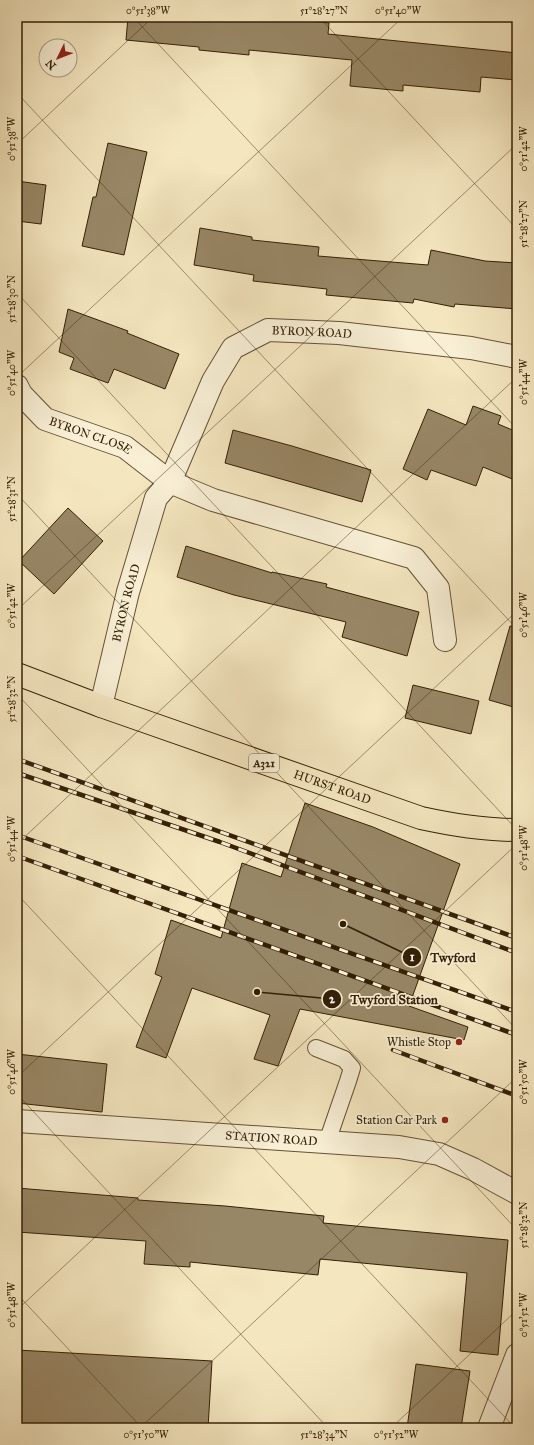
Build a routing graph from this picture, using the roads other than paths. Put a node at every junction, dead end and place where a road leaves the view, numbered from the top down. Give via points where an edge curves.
1 (517, 357) edge
2 (17, 386) edge
3 (170, 482) junction
4 (445, 640) dead end
5 (17, 674) edge
6 (101, 706) junction
7 (517, 830) edge
8 (316, 1048) dead end
9 (17, 1121) edge
10 (327, 1142) junction
11 (517, 1193) edge
12 (517, 1355) edge
13 (489, 1428) edge

1 - 3 street, BYRON ROAD via 471,348 339,333 268,330 234,348 229,355 213,381
2 - 3 street, BYRON CLOSE via 21,394 45,419 125,447
3 - 4 street via 213,500 414,558 438,588
3 - 6 street, BYRON ROAD via 156,498 128,592
5 - 6 main road, HURST ROAD / A321
6 - 7 main road, HURST ROAD / A321 via 421,818 483,829
8 - 10 lane via 344,1059 352,1068
9 - 10 street, STATION ROAD
10 - 11 street, STATION ROAD via 399,1146 439,1154
12 - 13 street

